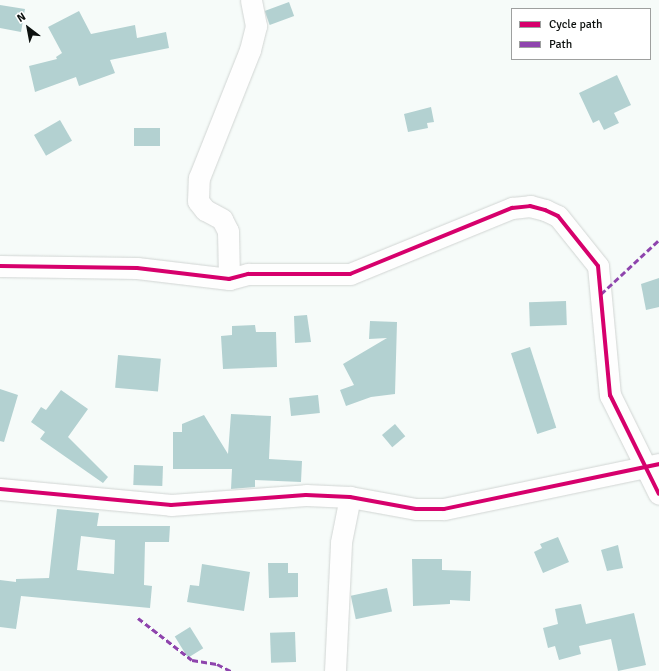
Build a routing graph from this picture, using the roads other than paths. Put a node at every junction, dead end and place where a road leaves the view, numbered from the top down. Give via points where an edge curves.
1 (251, 0) edge
2 (0, 266) edge
3 (229, 279) junction
4 (653, 464) edge
5 (0, 489) edge
6 (659, 494) edge
7 (350, 497) junction
8 (335, 671) edge

1 - 3 street via 256,26 250,50 199,178 198,202 205,210 222,219 228,231
2 - 3 street via 138,268
3 - 4 street via 248,274 350,274 512,208 530,206 552,213 558,216 598,266 610,396
4 - 6 street
4 - 7 street via 444,509 416,509
5 - 7 street via 171,505 298,496
7 - 8 street via 341,542

